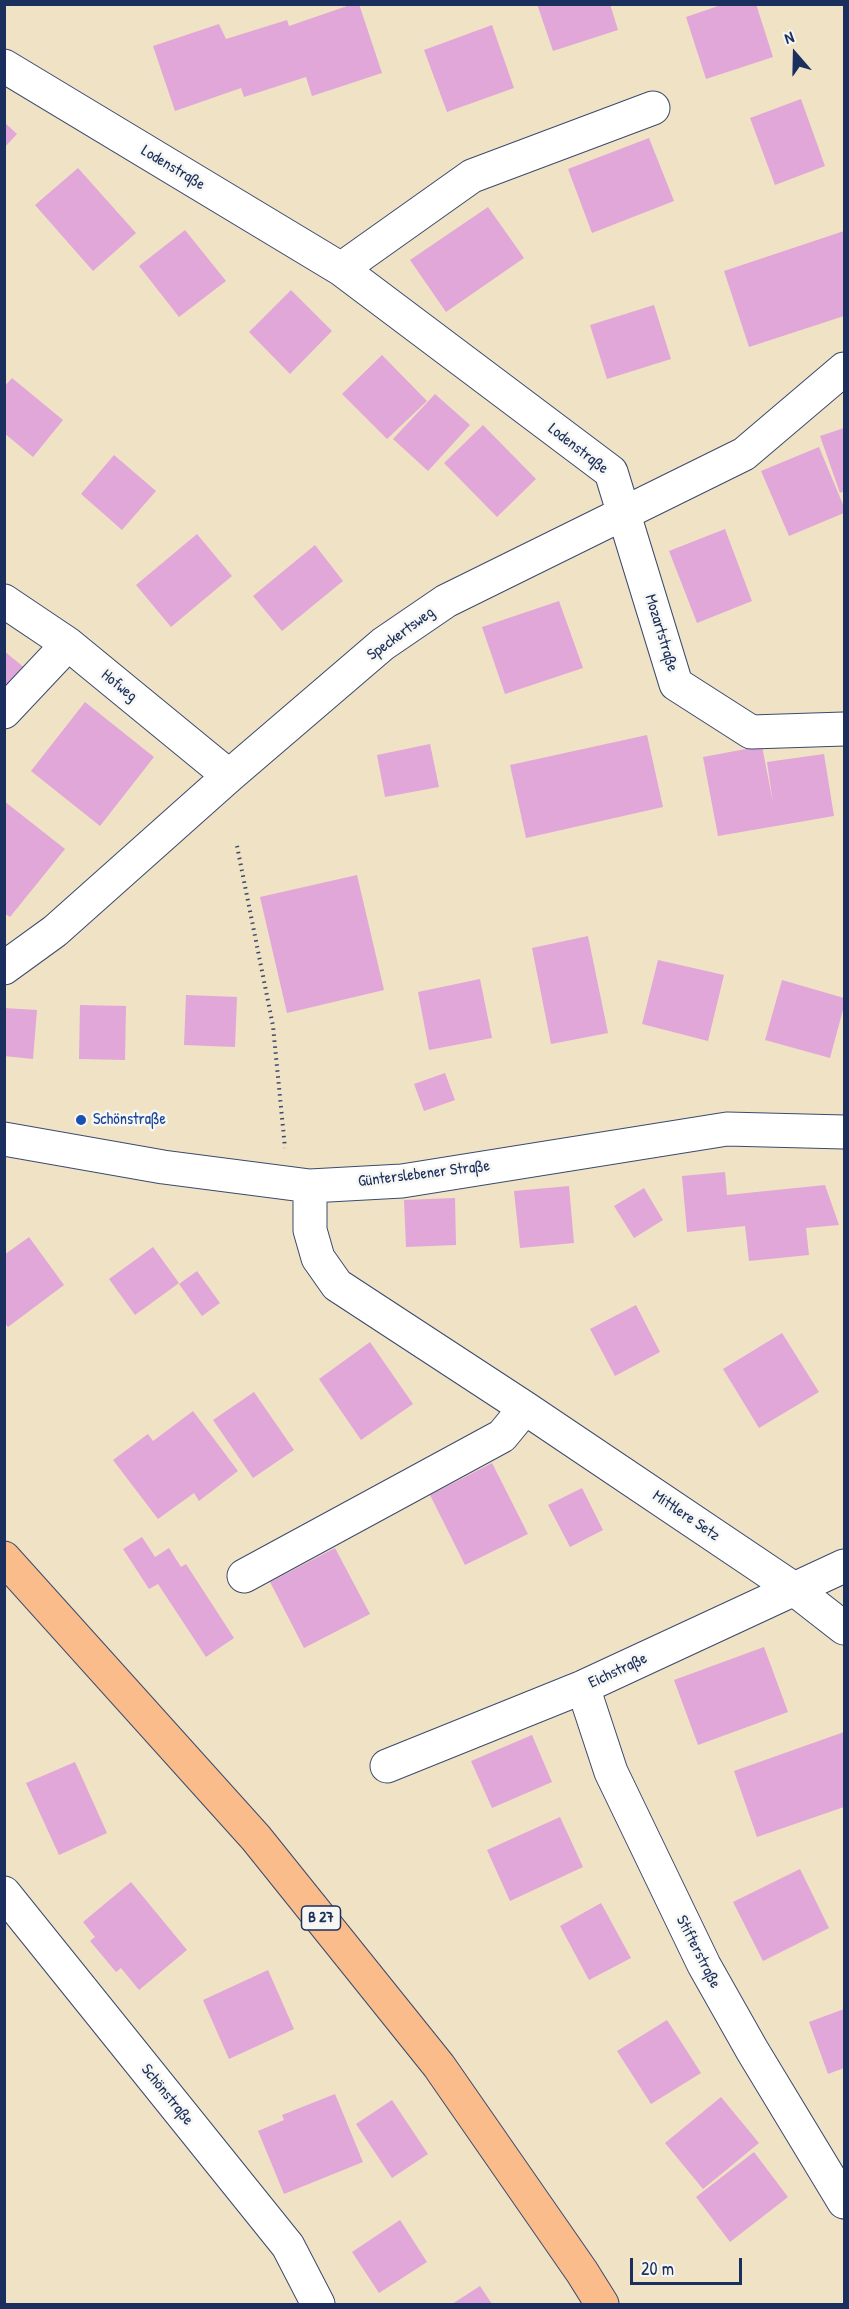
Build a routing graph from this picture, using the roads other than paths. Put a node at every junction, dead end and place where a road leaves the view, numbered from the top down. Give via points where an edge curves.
1 (4, 66) edge
2 (653, 108) dead end
3 (341, 269) junction
4 (844, 369) edge
5 (624, 512) junction
6 (4, 602) edge
7 (68, 644) junction
8 (4, 712) edge
9 (844, 729) edge
10 (230, 776) junction
11 (4, 968) edge
12 (844, 1132) edge
13 (4, 1139) edge
14 (310, 1186) junction
15 (525, 1408) junction
16 (4, 1558) edge
17 (844, 1566) edge
18 (244, 1576) dead end
19 (794, 1588) junction
20 (844, 1628) edge
21 (583, 1687) junction
22 (387, 1766) dead end
23 (4, 1893) edge
24 (844, 2202) edge
25 (318, 2304) edge
26 (602, 2304) edge

1 - 3 street, Lodenstraße
2 - 3 street via 472,176
3 - 5 street, Lodenstraße via 611,472
4 - 5 street, Speckertsweg via 744,454
5 - 9 street, Mozartstraße via 676,684 751,732
5 - 10 street, Speckertsweg via 437,608 383,644
6 - 7 street, Hofweg
7 - 8 street
7 - 10 street, Hofweg
10 - 11 street, Speckertsweg via 55,931
12 - 14 street, Günterslebener Straße via 727,1129 402,1180
13 - 14 street, Günterslebener Straße via 163,1167
14 - 15 street, Mittlere Setz via 310,1230 318,1258 337,1285
15 - 18 street via 502,1436
15 - 19 street, Mittlere Setz
16 - 26 main road, B 27 via 256,1838 439,2066
17 - 19 street, Eichstraße
19 - 20 street, Mittlere Setz
19 - 21 street, Eichstraße
21 - 22 street, Eichstraße
21 - 24 street, Stifterstraße via 611,1772 704,1965
23 - 25 street, Schönstraße via 288,2246

